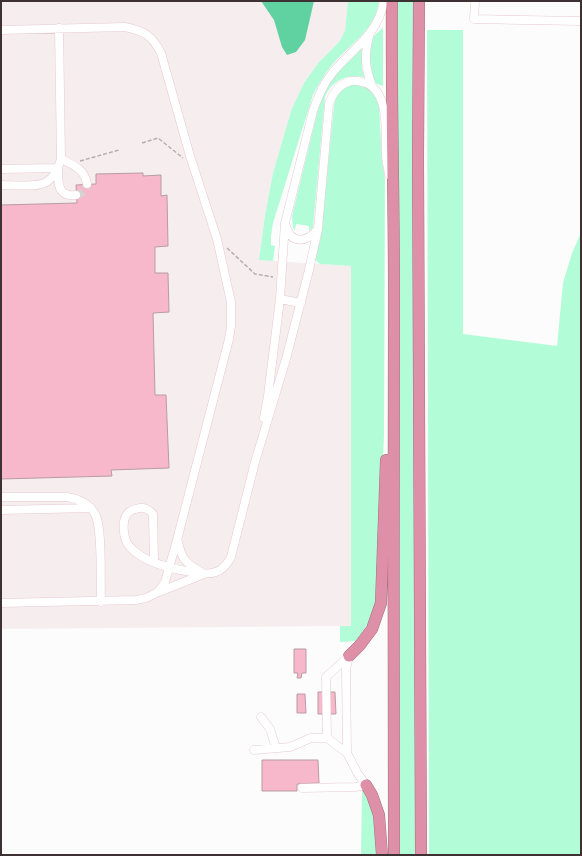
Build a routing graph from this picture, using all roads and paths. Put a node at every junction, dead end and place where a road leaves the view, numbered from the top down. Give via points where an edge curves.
1 (384, 1) edge
2 (392, 1) edge
3 (419, 1) edge
4 (475, 1) edge
5 (581, 21) edge
6 (60, 28) junction
7 (1, 30) edge
8 (369, 35) junction
9 (372, 86) junction
10 (142, 143) dead end
11 (119, 150) dead end
12 (190, 156) junction
13 (61, 159) junction
14 (70, 164) junction
15 (58, 168) junction
16 (1, 169) edge
17 (87, 184) dead end
18 (1, 185) edge
19 (76, 195) dead end
20 (392, 203) junction
21 (285, 223) junction
22 (318, 229) junction
23 (217, 239) junction
24 (281, 278) junction
25 (394, 290) junction
26 (280, 299) junction
27 (301, 303) junction
28 (256, 462) junction
29 (1, 497) edge
30 (91, 508) junction
31 (1, 510) edge
32 (177, 540) junction
33 (154, 562) junction
34 (169, 568) junction
35 (205, 574) junction
36 (158, 592) junction
37 (101, 602) junction
38 (1, 603) edge
39 (349, 656) junction
40 (261, 717) dead end
41 (327, 738) junction
42 (276, 748) junction
43 (254, 750) dead end
44 (347, 752) junction
45 (366, 785) junction
46 (302, 788) dead end
47 (382, 855) edge
48 (394, 855) edge
49 (422, 855) edge

1 - 8 lane via 378,21
2 - 20 highway
3 - 49 highway
4 - 5 lane via 474,20
6 - 7 lane
6 - 12 lane via 125,27 140,30 149,36 161,53
6 - 13 lane
8 - 9 lane via 365,62
8 - 21 lane via 332,73 320,93 313,111
9 - 20 lane via 382,102 385,117 386,154
9 - 22 lane via 353,81 337,88 332,95 329,104
10 - 12 path via 158,138 183,158
11 - 14 path
12 - 23 lane
13 - 14 lane
13 - 15 lane
14 - 17 lane via 86,176
15 - 16 lane
15 - 18 lane via 48,181 40,184
15 - 19 lane via 60,189 66,194
20 - 25 highway
21 - 22 lane via 288,232 297,239 306,239
21 - 24 lane
22 - 27 lane
23 - 24 path via 255,274
23 - 32 lane via 231,302 231,326
24 - 26 lane
25 - 39 highway via 388,341 381,603 372,629
25 - 48 highway
26 - 27 lane
26 - 28 lane via 268,396
27 - 28 lane
28 - 35 lane via 231,557 222,570
29 - 30 lane via 76,498
30 - 31 lane
30 - 37 lane via 98,521
32 - 34 lane
32 - 35 lane via 183,558
33 - 33 lane via 153,514 143,508 134,509 128,513 124,522 125,539 136,553
33 - 34 lane
34 - 35 lane
34 - 36 lane via 165,582
35 - 36 lane
36 - 37 lane via 136,600
37 - 38 lane
39 - 41 lane via 326,677
39 - 44 lane via 346,669
40 - 42 lane via 270,729
41 - 42 lane via 311,738 290,747
41 - 44 lane
42 - 43 lane
44 - 45 lane
45 - 46 lane
45 - 47 highway via 379,815

